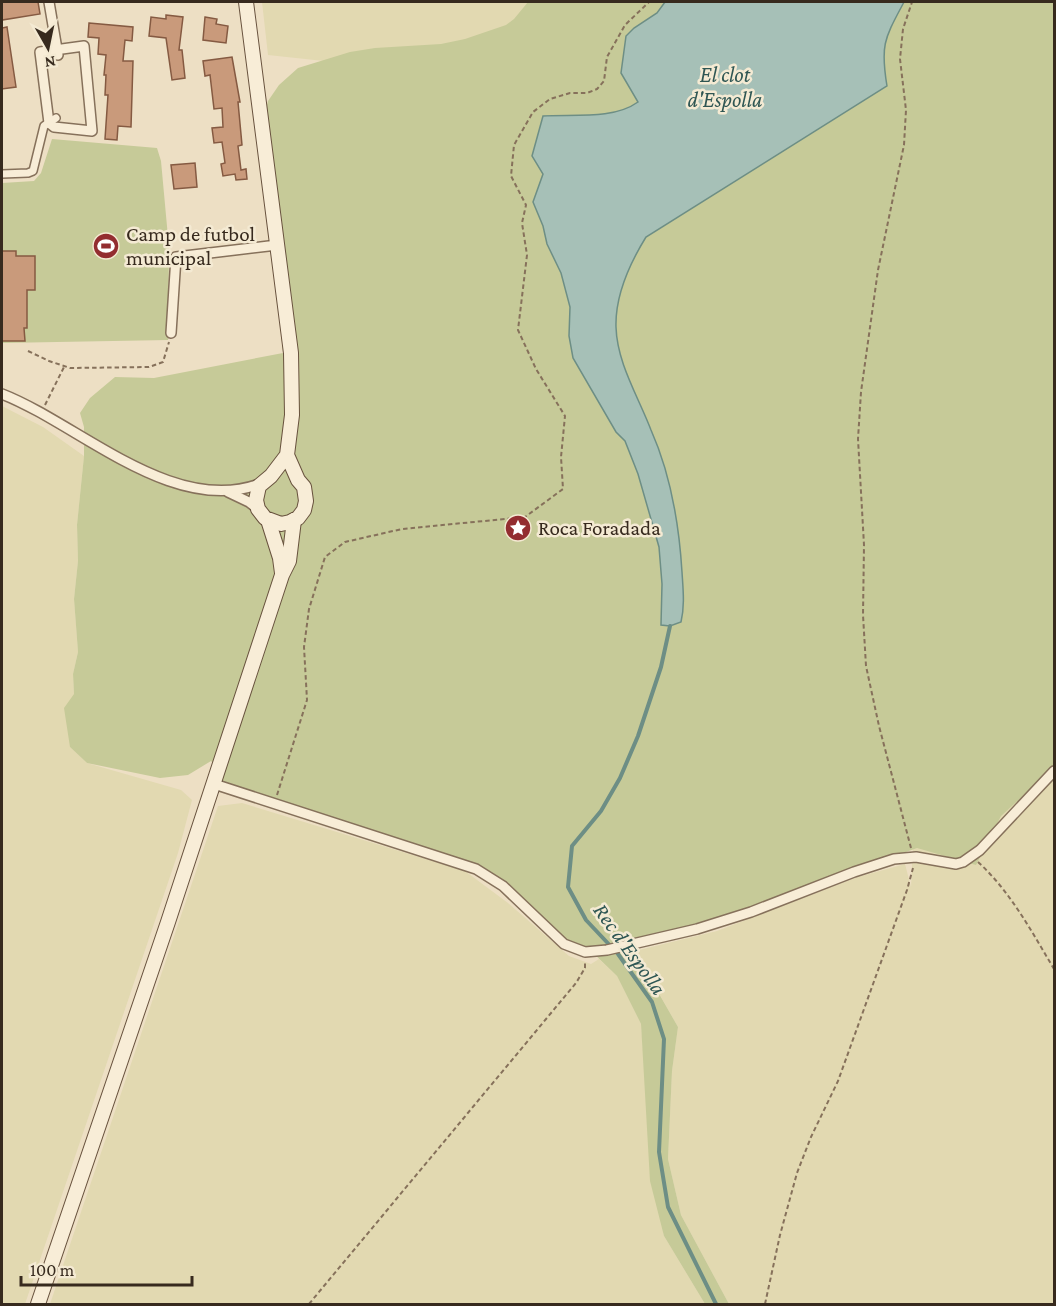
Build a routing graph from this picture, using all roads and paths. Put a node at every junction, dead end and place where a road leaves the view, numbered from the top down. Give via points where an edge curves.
1 (49, 2) edge
2 (246, 2) edge
3 (649, 2) edge
4 (912, 2) edge
5 (58, 55) dead end
6 (53, 120) junction
7 (2, 174) edge
8 (278, 245) junction
9 (171, 333) joint
10 (28, 351) dead end
11 (64, 366) junction
12 (2, 394) edge
13 (41, 413) junction
14 (287, 455) junction
15 (267, 479) junction
16 (298, 480) junction
17 (226, 491) junction
18 (258, 509) junction
19 (268, 520) junction
20 (294, 520) junction
21 (282, 575) junction
22 (1054, 771) edge
23 (214, 784) junction
24 (273, 804) junction
25 (972, 856) junction
26 (912, 857) junction
27 (585, 952) junction
28 (1054, 969) edge
29 (38, 1305) edge
30 (309, 1305) edge
31 (765, 1305) edge

1 - 5 street
2 - 8 main road
3 - 24 path via 625,25 608,57 604,81 587,93 550,99 533,112 514,145 511,176 526,204 522,223 527,255 518,330 565,416 563,489 525,516 402,529 345,542 325,557 309,609 304,647 308,700
4 - 26 path via 903,29 900,58 906,110 904,145 878,270 858,439 866,666
6 - 6 street via 54,127 92,131 84,46 40,52
6 - 7 street via 44,126 33,171
8 - 9 street via 176,257
8 - 14 main road via 291,353 292,416
9 - 11 path via 163,362 149,367
10 - 11 path
11 - 13 path
12 - 13 street
13 - 17 street via 140,469 186,485
14 - 15 main road
14 - 16 main road
15 - 16 main road via 285,474
15 - 17 street via 246,489
15 - 18 main road via 256,495
16 - 20 main road via 306,501 304,510
17 - 18 street
18 - 19 main road
19 - 20 main road via 281,524
19 - 21 main road
20 - 21 main road
21 - 23 main road
22 - 25 street
23 - 24 street
23 - 29 main road
24 - 27 street via 476,869 503,886 564,944
25 - 26 street via 956,864
25 - 28 path via 1029,927
26 - 27 street via 877,864 698,929
26 - 31 path via 911,879 838,1081 797,1173
27 - 30 path via 585,968 576,983

